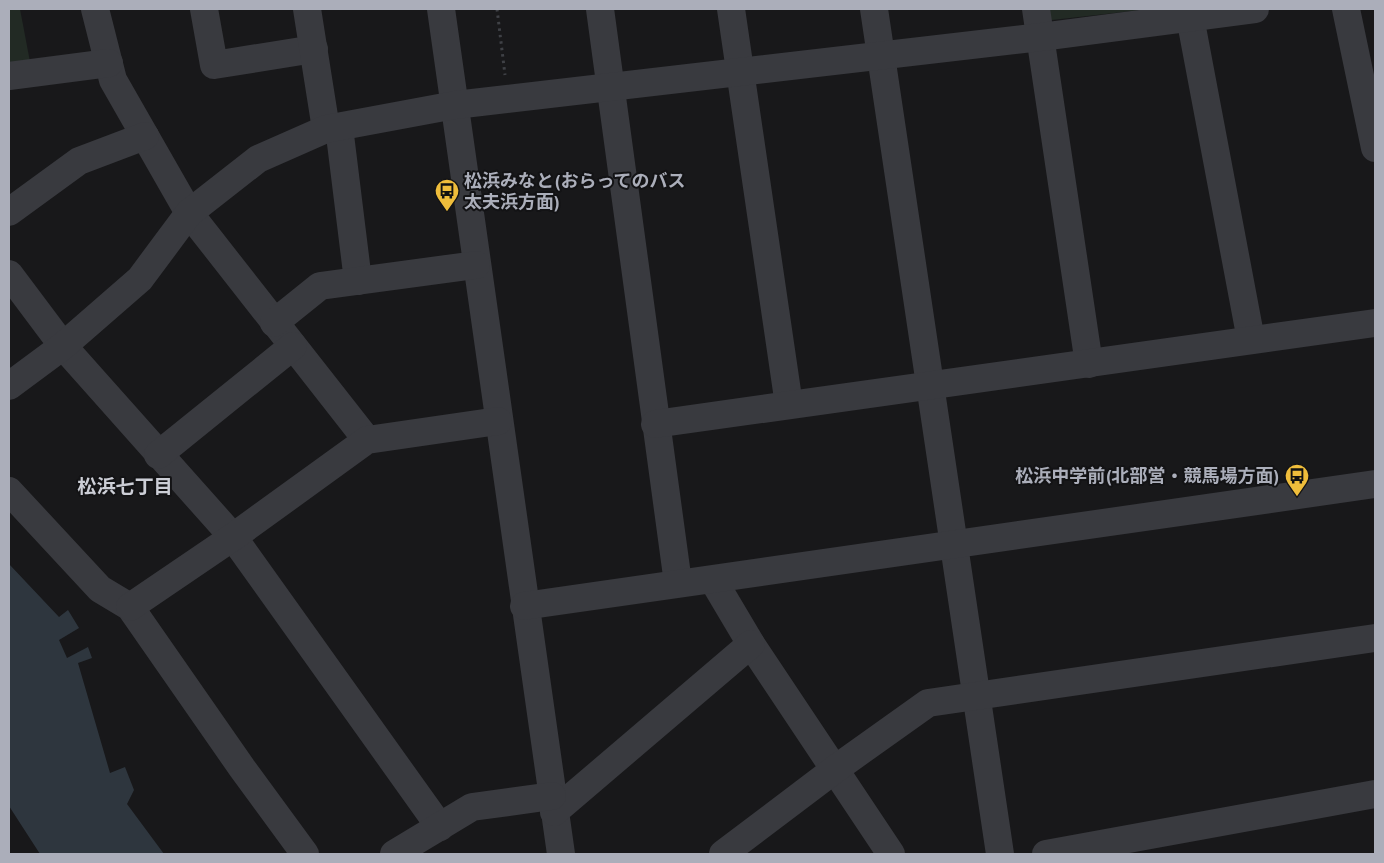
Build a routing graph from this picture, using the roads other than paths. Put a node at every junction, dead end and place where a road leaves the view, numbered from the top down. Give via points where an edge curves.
1 (95, 9) edge
2 (204, 9) edge
3 (307, 9) edge
4 (441, 9) edge
5 (600, 9) edge
6 (731, 9) edge
7 (874, 9) edge
8 (1036, 9) edge
9 (1255, 9) edge
10 (1346, 9) edge
11 (1190, 17) junction
12 (1041, 37) junction
13 (314, 49) junction
14 (880, 55) junction
15 (109, 62) junction
16 (741, 71) junction
17 (9, 76) edge
18 (612, 86) junction
19 (455, 105) junction
20 (332, 128) junction
21 (145, 136) junction
22 (1375, 148) edge
23 (9, 212) edge
24 (189, 213) junction
25 (476, 264) junction
26 (9, 274) edge
27 (358, 281) junction
28 (274, 323) junction
29 (1375, 323) edge
30 (1251, 340) junction
31 (63, 346) junction
32 (293, 346) junction
33 (1089, 364) junction
34 (9, 386) edge
35 (929, 386) junction
36 (789, 405) junction
37 (498, 421) junction
38 (655, 424) junction
39 (367, 440) junction
40 (158, 455) junction
41 (1375, 484) edge
42 (9, 491) edge
43 (233, 537) junction
44 (953, 544) junction
45 (713, 580) junction
46 (678, 583) junction
47 (524, 606) junction
48 (130, 607) junction
49 (1375, 638) edge
50 (751, 644) junction
51 (976, 694) junction
52 (834, 770) junction
53 (1375, 794) edge
54 (553, 804) junction
55 (440, 827) junction
56 (305, 854) edge
57 (394, 854) edge
58 (561, 854) edge
59 (723, 854) edge
60 (891, 854) edge
61 (1000, 854) edge
62 (1046, 854) edge

1 - 15 street
2 - 13 street via 214,65
3 - 13 street
4 - 19 street
5 - 18 street
6 - 16 street
7 - 14 street
8 - 12 street
9 - 11 street
10 - 22 street
11 - 12 street
11 - 30 street
12 - 14 street
12 - 33 street
13 - 20 street
14 - 16 street
14 - 35 street
15 - 17 street
15 - 21 street via 113,80
16 - 18 street
16 - 36 street
18 - 19 street
18 - 38 street
19 - 20 street
19 - 25 street
20 - 24 street via 258,159
20 - 27 street
21 - 23 street via 79,161
21 - 24 street
24 - 28 street
24 - 31 street via 140,279
25 - 27 street
25 - 37 street
26 - 31 street
27 - 28 street via 320,286
28 - 32 street
29 - 30 street
30 - 33 street
31 - 34 street
31 - 40 street
32 - 39 street
32 - 40 street
33 - 35 street
35 - 36 street
35 - 44 street
36 - 38 street
37 - 39 street
37 - 47 street
38 - 46 street
39 - 43 street
40 - 43 street
41 - 44 street
42 - 48 street via 100,589
43 - 48 street
43 - 55 street
44 - 45 street
44 - 51 street
45 - 46 street
45 - 50 street
46 - 47 street
47 - 54 street
48 - 56 street
49 - 51 street
50 - 52 street
50 - 54 street
51 - 52 street via 928,703
51 - 61 street
52 - 59 street
52 - 60 street
53 - 62 street
54 - 55 street via 472,807
54 - 58 street
55 - 57 street

